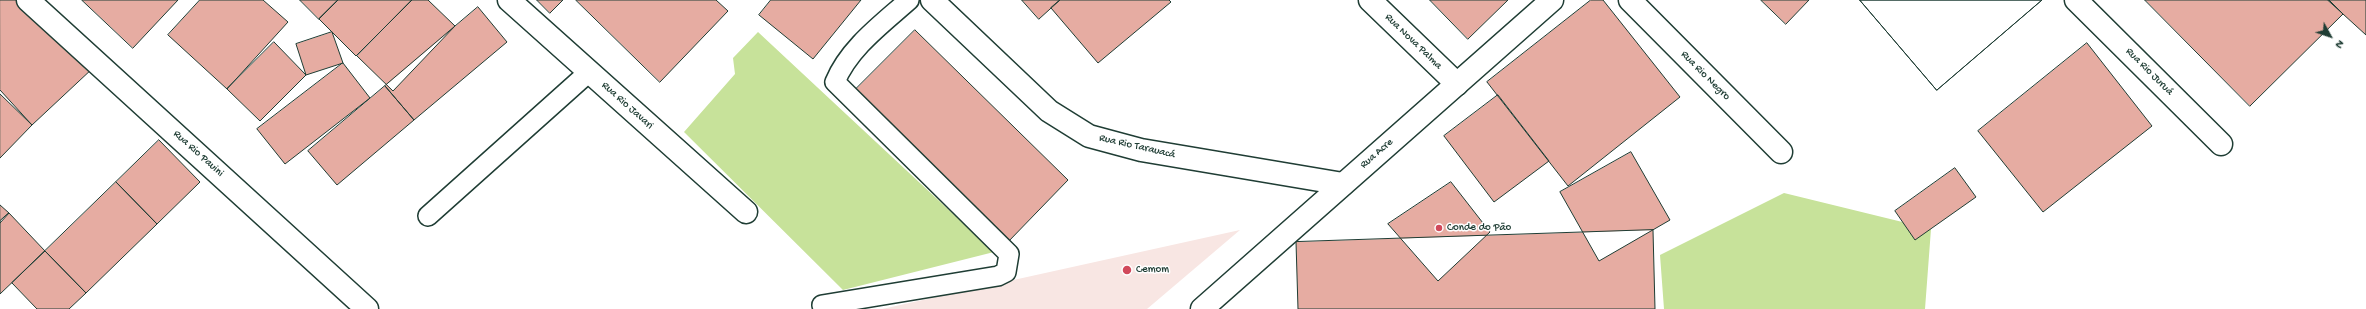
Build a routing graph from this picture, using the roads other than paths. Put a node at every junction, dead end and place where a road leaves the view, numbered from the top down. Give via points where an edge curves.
1 (28, 0) edge
2 (509, 0) edge
3 (909, 0) edge
4 (932, 0) edge
5 (1370, 0) edge
6 (1552, 0) edge
7 (1630, 0) edge
8 (2076, 0) edge
9 (589, 72) junction
10 (1457, 84) junction
11 (2221, 144) dead end
12 (1781, 152) dead end
13 (1344, 184) junction
14 (746, 212) dead end
15 (428, 216) dead end
16 (822, 305) dead end
17 (367, 309) edge
18 (1202, 309) edge

1 - 17 street, Rua Rio Pauini
2 - 9 street, Rua Rio Javari
3 - 16 lane via 863,41 841,68 835,82 1009,254 1009,264 1006,272 998,276
4 - 13 street, Rua Rio Tarauacá via 1049,111 1089,136 1141,150
5 - 10 street, Rua Nova Palma
6 - 10 street, Rua Acre
7 - 12 street, Rua Rio Negro
8 - 11 street, Rua Rio Juruá
9 - 14 street, Rua Rio Javari
9 - 15 lane
10 - 13 street, Rua Acre
13 - 18 street, Rua Acre

